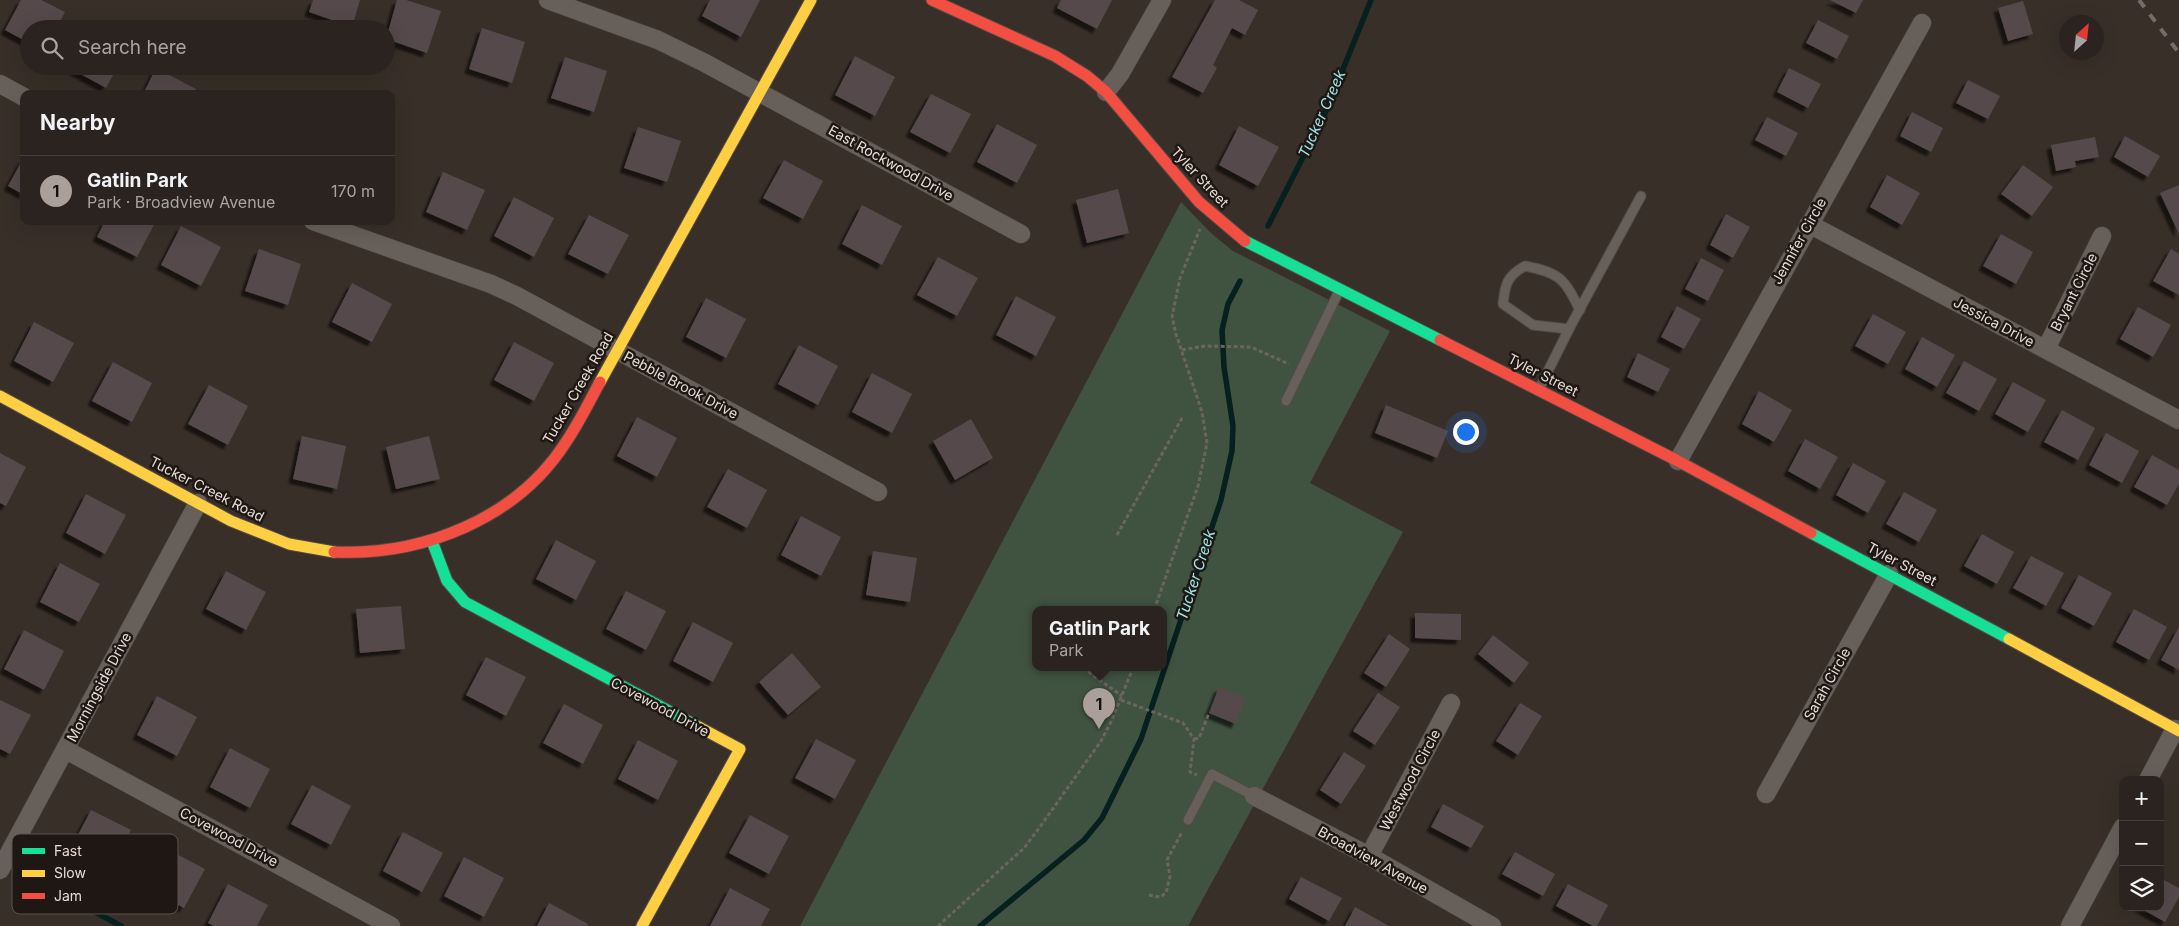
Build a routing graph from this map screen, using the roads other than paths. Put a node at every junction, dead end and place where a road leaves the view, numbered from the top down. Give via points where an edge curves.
1 (548, 0) edge
2 (811, 0) edge
3 (932, 0) edge
4 (1162, 0) edge
5 (1922, 23) dead end
6 (0, 84) edge
7 (760, 92) junction
8 (1106, 92) junction
9 (20, 95) edge
10 (1641, 196) dead end
11 (1809, 224) junction
12 (324, 225) edge
13 (1021, 234) dead end
14 (2102, 236) dead end
15 (1340, 289) junction
16 (1580, 310) junction
17 (1569, 329) junction
18 (2046, 349) junction
19 (618, 350) junction
20 (1539, 389) junction
21 (0, 396) edge
22 (1286, 401) dead end
23 (2179, 420) edge
24 (1678, 461) junction
25 (878, 492) dead end
26 (198, 503) junction
27 (432, 541) junction
28 (1888, 574) junction
29 (1451, 703) dead end
30 (2177, 730) edge
31 (66, 750) junction
32 (2150, 776) edge
33 (1766, 794) dead end
34 (1254, 796) joint
35 (1188, 820) dead end
36 (20, 834) edge
37 (2119, 834) edge
38 (12, 848) edge
39 (1369, 856) junction
40 (0, 870) edge
41 (391, 926) edge
42 (642, 926) edge
43 (1492, 926) edge
44 (2070, 926) edge

1 - 7 street, East Rockwood Drive via 658,40
2 - 7 street, Tucker Creek Road
3 - 8 street, Tyler Street via 1055,56
4 - 8 street via 1120,74
5 - 11 street, Jennifer Circle
6 - 9 street
7 - 13 street, East Rockwood Drive
7 - 19 street, Tucker Creek Road
8 - 15 street, Tyler Street via 1199,202 1221,222 1242,238
10 - 16 lane
11 - 18 street, Jessica Drive
11 - 24 street, Jennifer Circle
12 - 19 street, Pebble Brook Drive via 491,284
14 - 18 street, Bryant Circle
15 - 20 street, Tyler Street
15 - 22 lane
16 - 17 lane
16 - 17 lane via 1568,286 1549,271 1525,266 1513,273 1505,287 1503,304 1533,325
17 - 20 lane
18 - 23 street, Jessica Drive
19 - 25 street, Pebble Brook Drive
19 - 27 street, Tucker Creek Road via 566,443 548,466 522,491 495,510 463,529
20 - 24 street, Tyler Street
21 - 26 street, Tucker Creek Road
24 - 28 street, Tyler Street
26 - 27 street, Tucker Creek Road via 265,536 300,546 377,552
26 - 31 street, Morningside Drive
27 - 42 street, Covewood Drive via 443,577 465,602 740,749
28 - 30 street, Tyler Street
28 - 33 street, Sarah Circle
29 - 39 street, Westwood Circle
30 - 32 street
31 - 36 street, Morningside Drive
31 - 41 street, Covewood Drive
34 - 35 lane via 1212,774
34 - 39 street, Broadview Avenue
37 - 44 street
38 - 40 street, Morningside Drive
39 - 43 street, Broadview Avenue

